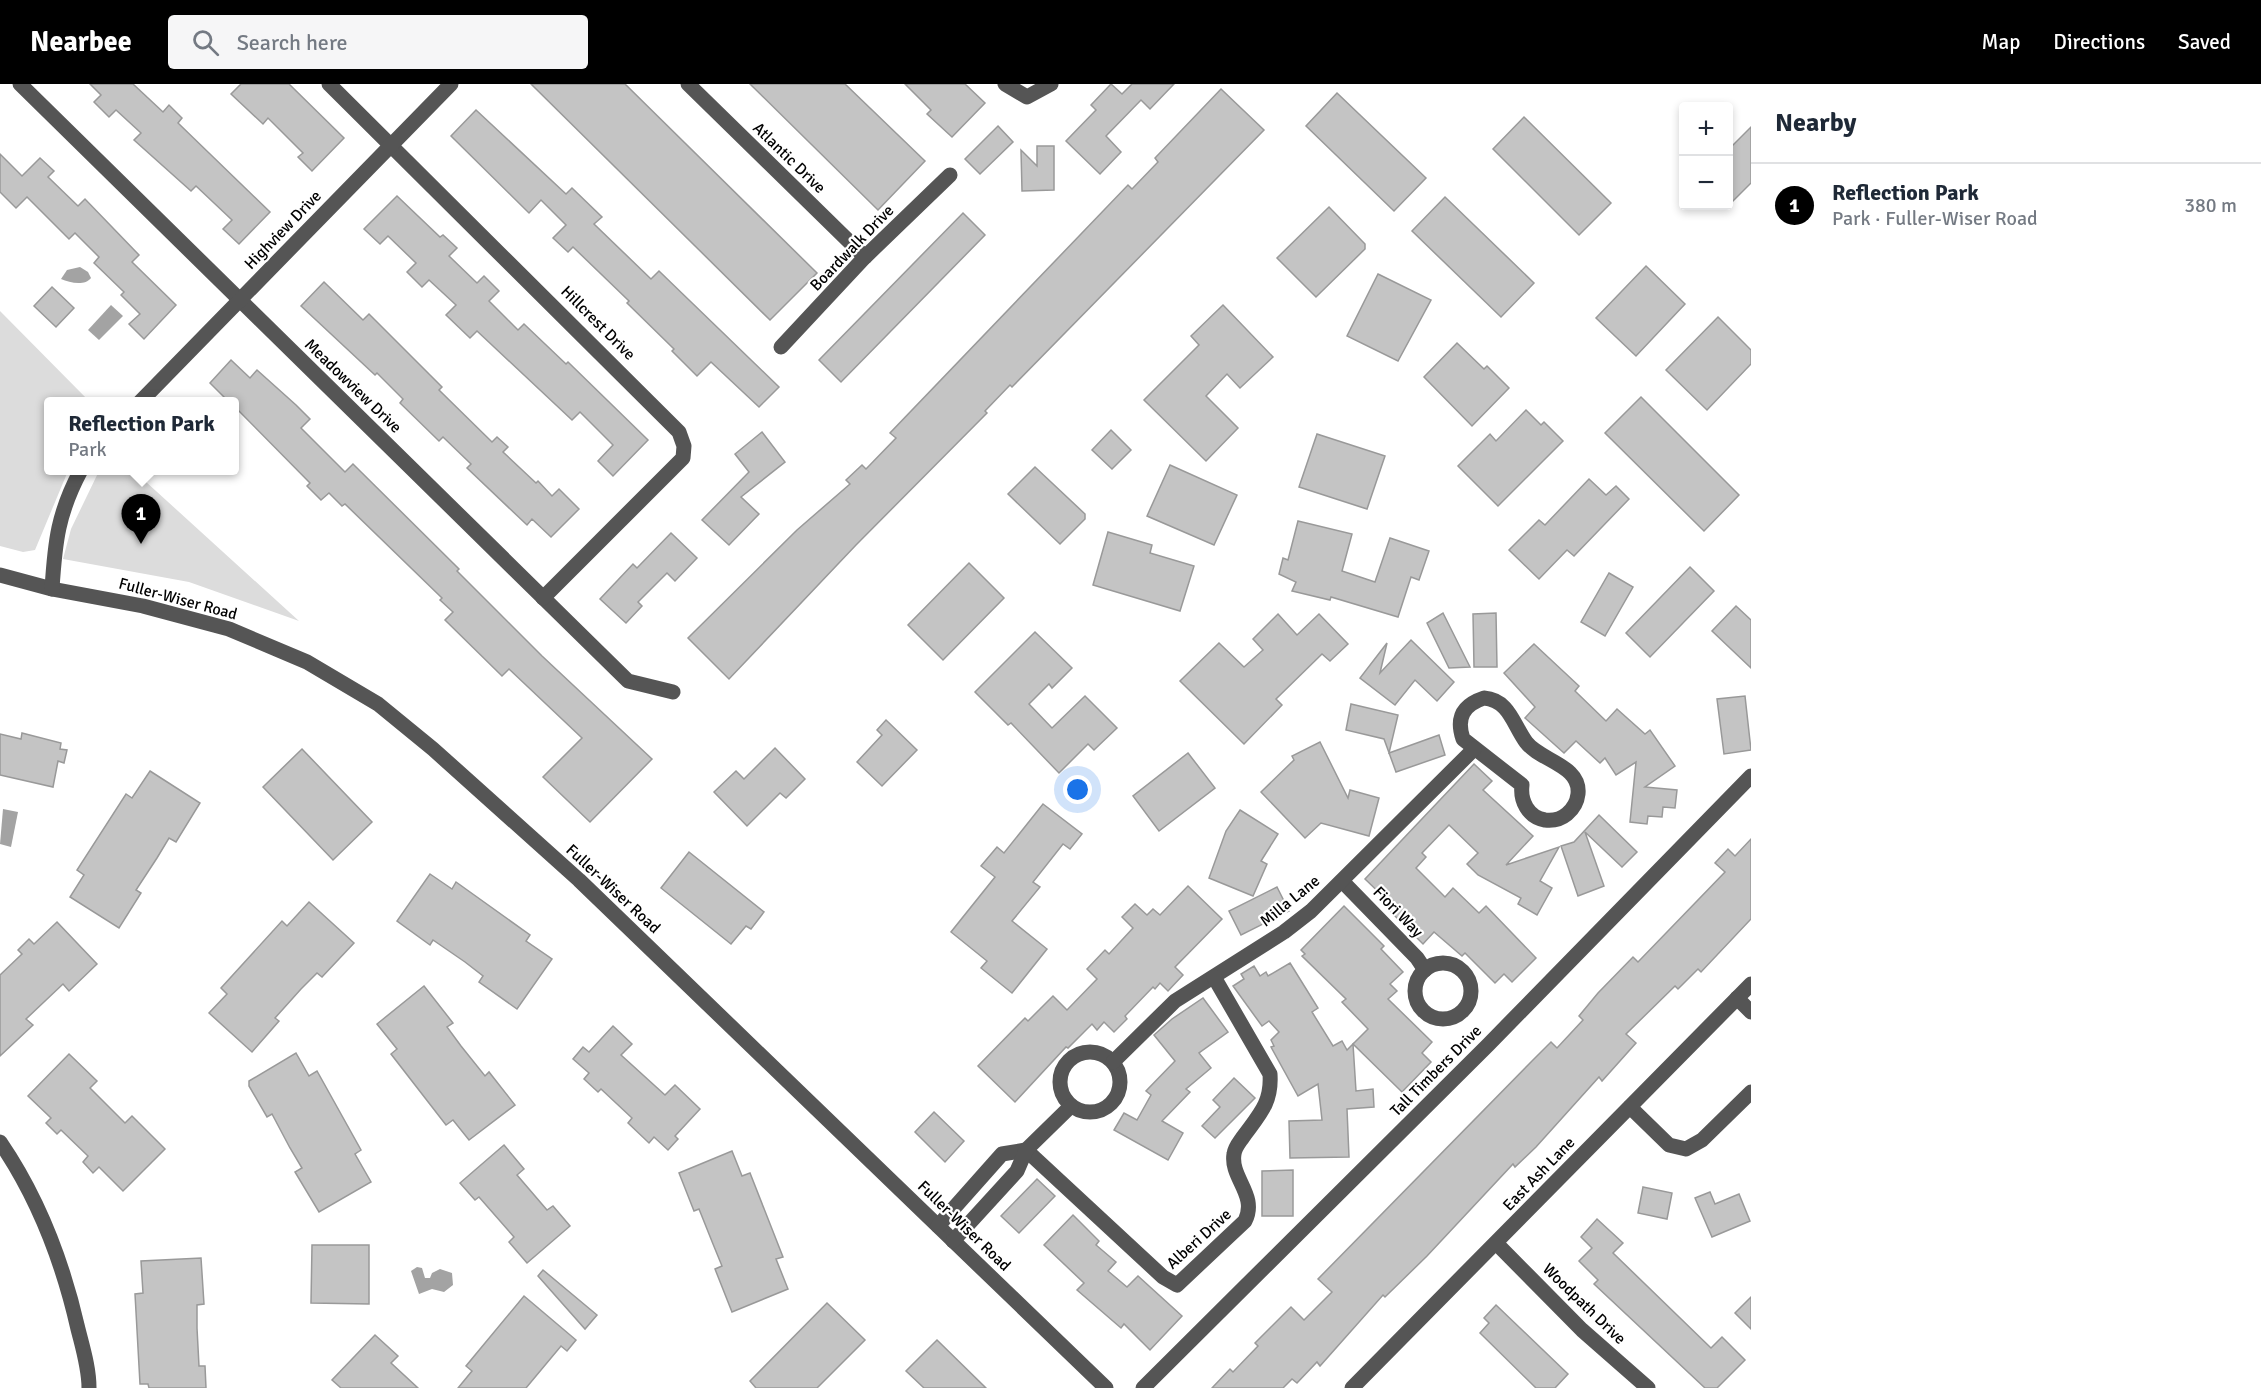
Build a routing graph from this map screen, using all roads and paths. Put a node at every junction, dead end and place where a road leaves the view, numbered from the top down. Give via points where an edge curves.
1 (20, 84) edge
2 (329, 84) edge
3 (451, 84) edge
4 (688, 84) edge
5 (1005, 84) edge
6 (1051, 84) edge
7 (392, 144) junction
8 (950, 175) dead end
9 (866, 257) junction
10 (240, 300) junction
11 (781, 347) dead end
12 (145, 397) edge
13 (79, 475) edge
14 (0, 575) edge
15 (52, 589) junction
16 (543, 598) junction
17 (673, 692) dead end
18 (1474, 749) junction
19 (1751, 776) edge
20 (1342, 881) junction
21 (1425, 970) dead end
22 (1214, 977) junction
23 (1751, 984) edge
24 (1737, 998) junction
25 (1751, 1012) edge
26 (1113, 1062) junction
27 (1751, 1092) edge
28 (1071, 1106) junction
29 (1630, 1107) junction
30 (0, 1142) edge
31 (1026, 1150) junction
32 (938, 1226) junction
33 (953, 1240) junction
34 (1497, 1244) junction
35 (89, 1388) edge
36 (1106, 1388) edge
37 (1143, 1388) edge
38 (1352, 1388) edge
39 (1648, 1388) edge

1 - 10 street, Meadowview Drive
2 - 7 street, Hillcrest Drive
3 - 7 street, Highview Drive
4 - 9 street, Atlantic Drive
5 - 6 street via 1027,97
7 - 10 street, Highview Drive
7 - 16 street, Hillcrest Drive via 665,415 679,432 684,446 683,458
8 - 9 street, Boardwalk Drive
9 - 11 street, Boardwalk Drive
10 - 12 street, Highview Drive
10 - 16 street, Meadowview Drive
13 - 15 street via 55,537
14 - 15 street, Fuller-Wiser Road
15 - 32 street, Fuller-Wiser Road via 143,606 229,629 307,663 378,704 579,880
16 - 17 street, Meadowview Drive via 628,681
18 - 18 street via 1522,785 1523,802 1538,818 1563,817 1576,803 1574,777 1567,769 1535,753 1500,702 1484,698 1470,703 1461,715 1463,739
18 - 20 street, Milla Lane
19 - 37 street, Tall Timbers Drive
20 - 21 street, Fiori Way
20 - 22 street, Milla Lane via 1284,932
22 - 26 street, Milla Lane via 1175,1001
22 - 31 street, Alberi Drive via 1270,1074 1271,1089 1268,1102 1234,1150 1233,1163 1250,1205 1245,1221 1177,1285 1163,1277
23 - 24 street, East Ash Lane
24 - 25 street
24 - 29 street, East Ash Lane
26 - 28 street via 1119,1078 1112,1101 1093,1112
26 - 28 street via 1088,1052 1071,1058 1059,1082
27 - 29 street via 1702,1140 1686,1149 1669,1145
28 - 31 street
29 - 34 street, East Ash Lane
30 - 35 street via 39,1210 56,1252 70,1294
31 - 32 street via 1002,1154
31 - 33 street via 1017,1171
32 - 33 street, Fuller-Wiser Road
33 - 36 street, Fuller-Wiser Road
34 - 38 street, East Ash Lane
34 - 39 street, Woodpath Drive via 1582,1330

